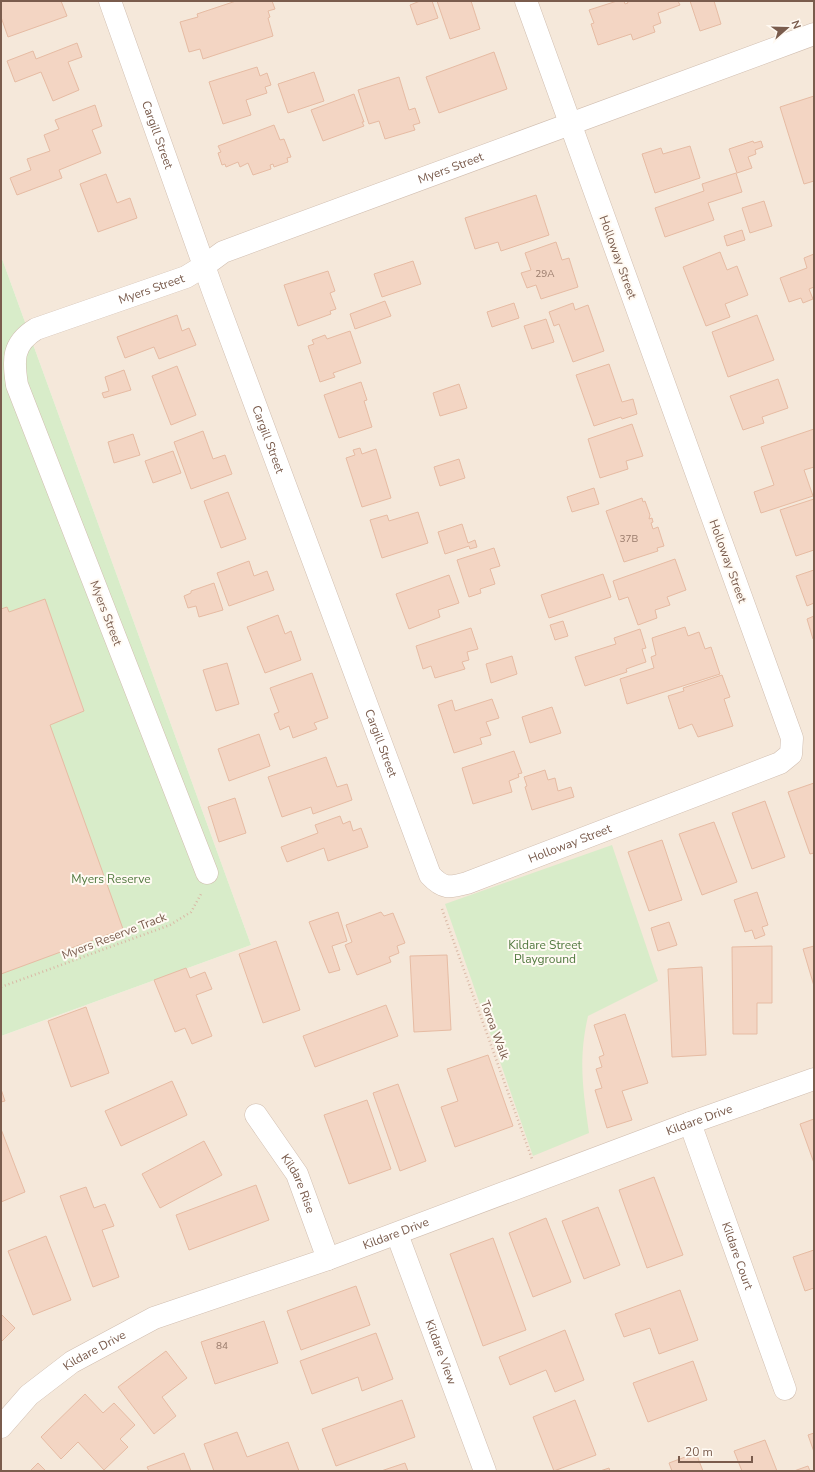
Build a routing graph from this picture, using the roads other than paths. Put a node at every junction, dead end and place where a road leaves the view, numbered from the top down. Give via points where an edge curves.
1 (110, 1) edge
2 (526, 1) edge
3 (814, 34) edge
4 (570, 124) junction
5 (204, 266) junction
6 (207, 873) road end
7 (430, 875) joint
8 (814, 1079) edge
9 (256, 1115) dead end
10 (690, 1123) junction
11 (397, 1234) junction
12 (328, 1259) junction
13 (785, 1389) dead end
14 (1, 1427) edge
15 (485, 1471) edge

1 - 5 street, Cargill Street
2 - 4 street, Holloway Street
3 - 4 street, Myers Street
4 - 5 street, Myers Street via 223,252
4 - 7 street, Holloway Street via 792,738 791,754 780,763 462,884 448,887 439,884
5 - 6 street, Myers Street via 186,276 36,329 18,344 14,363 17,385
5 - 7 street, Cargill Street
8 - 10 street, Kildare Drive
9 - 12 street, Kildare Rise via 297,1174
10 - 11 street, Kildare Drive
10 - 13 street, Kildare Court
11 - 12 street, Kildare Drive
11 - 15 street, Kildare View
12 - 14 street, Kildare Drive via 154,1318 117,1337 66,1367 29,1395

